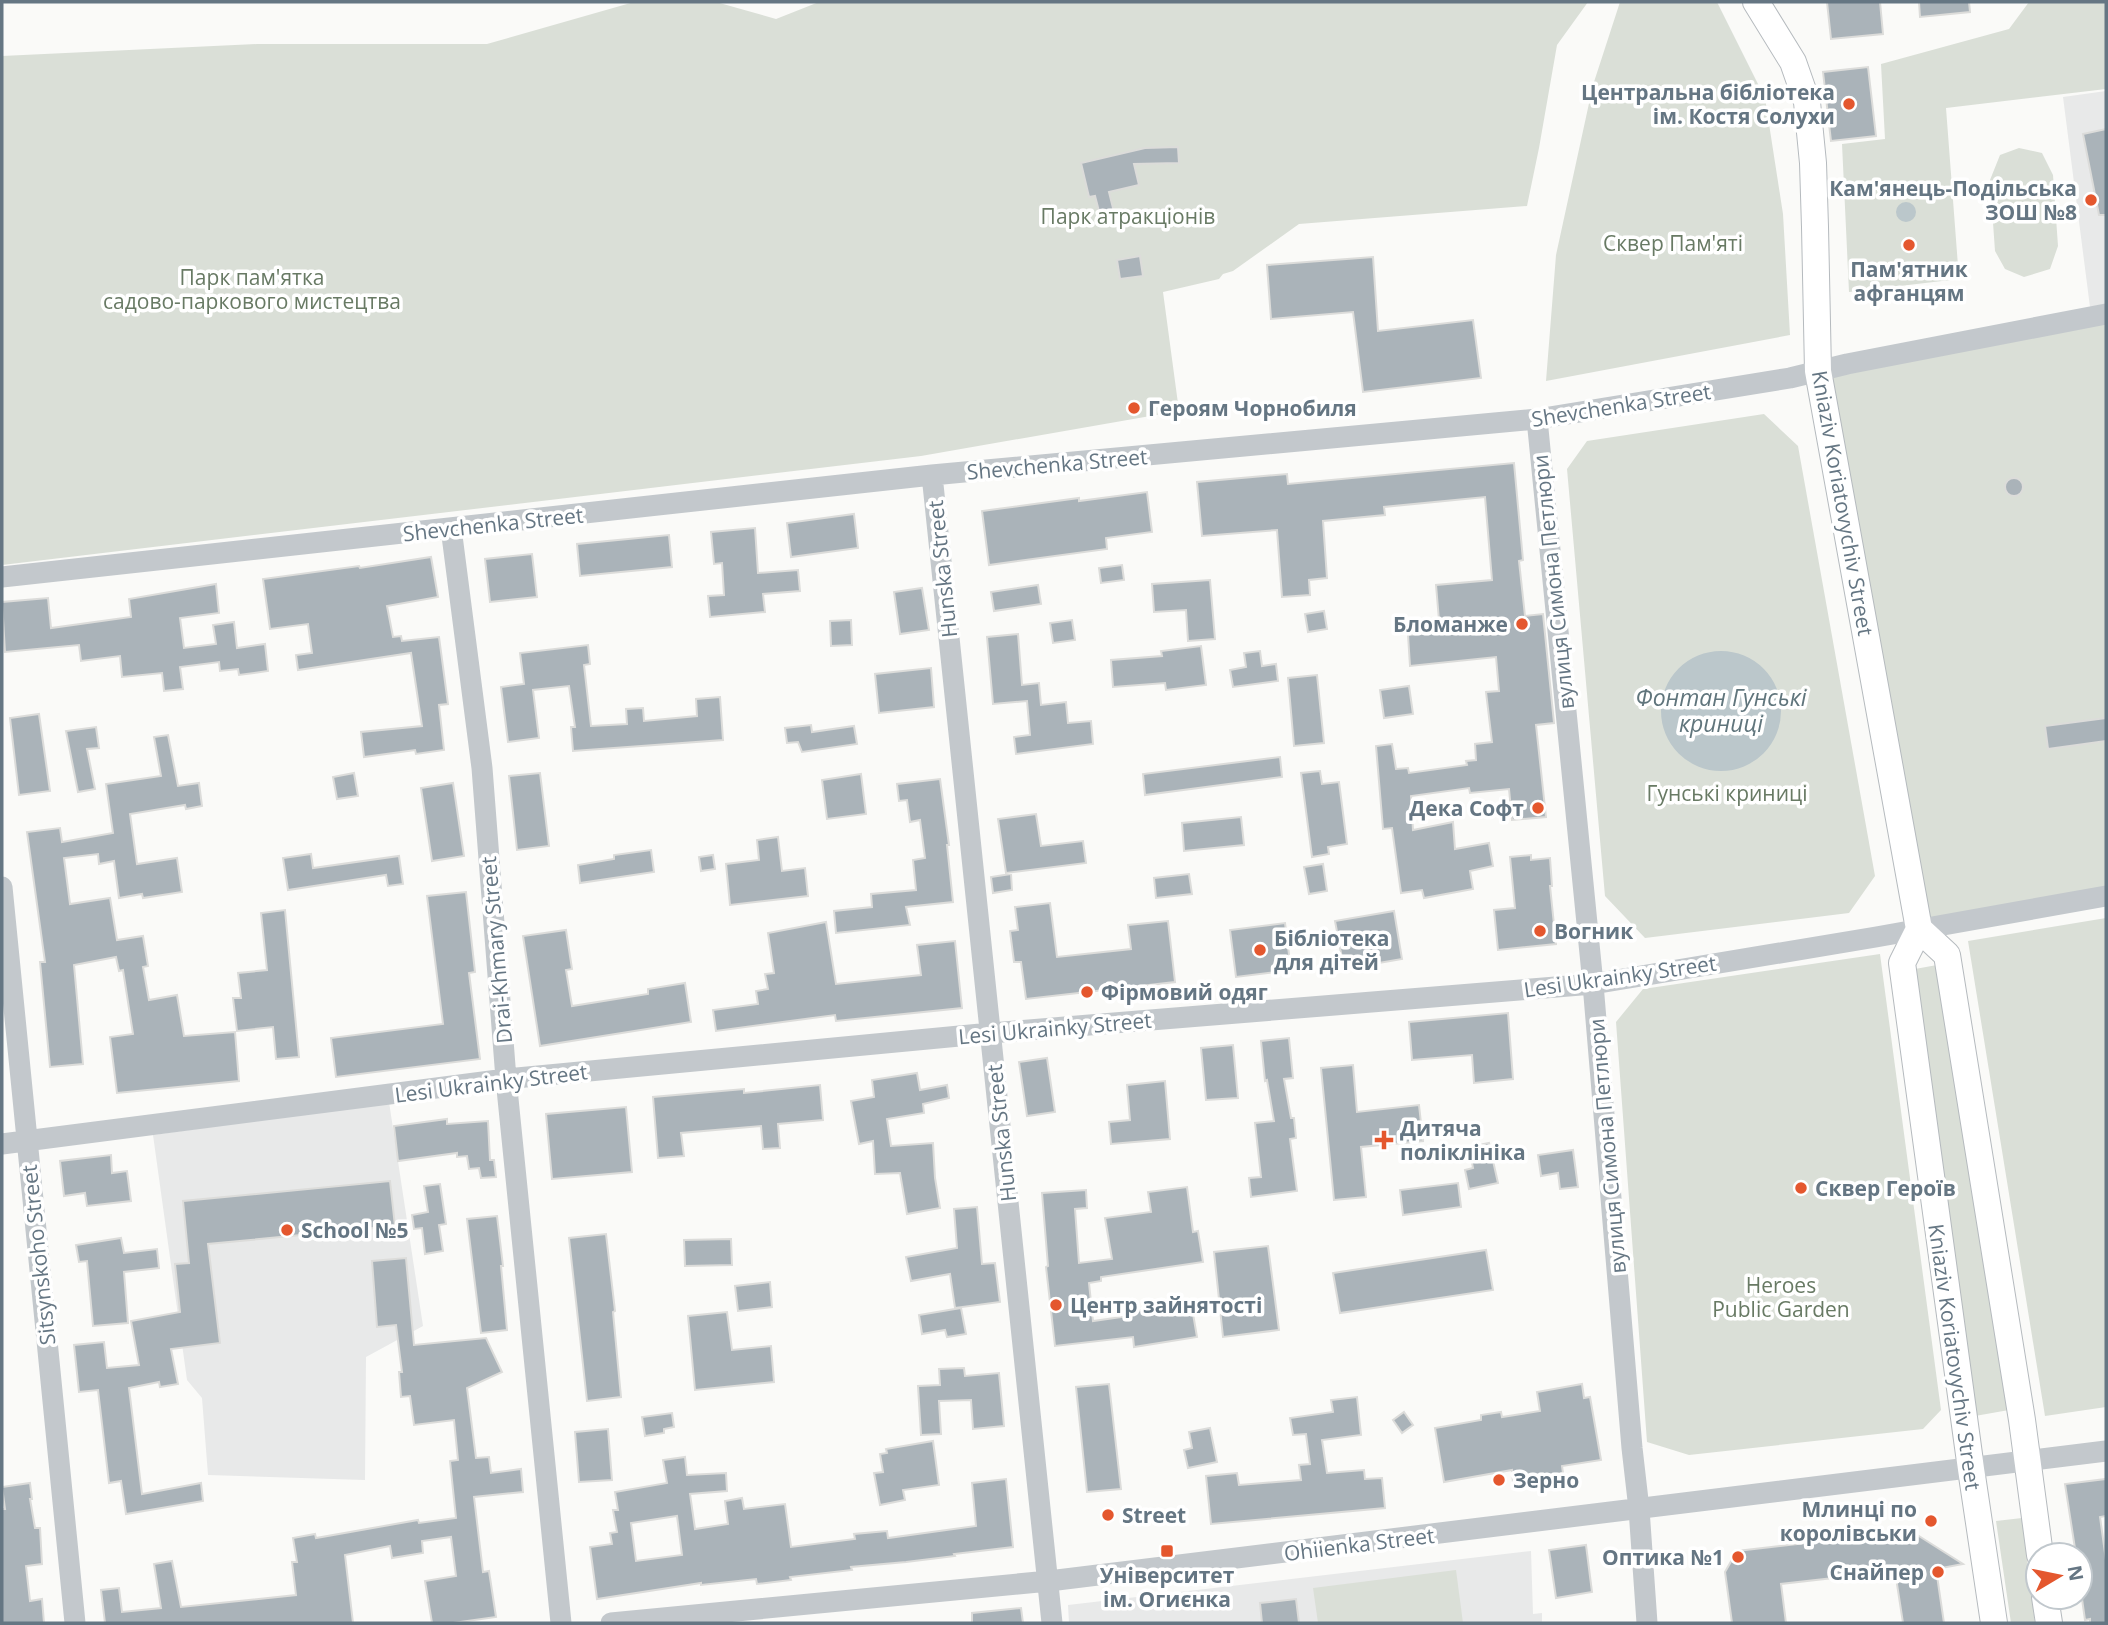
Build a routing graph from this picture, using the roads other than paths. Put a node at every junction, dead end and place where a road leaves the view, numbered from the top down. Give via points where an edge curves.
1 (1756, 2) edge
2 (2106, 314) edge
3 (1818, 372) junction
4 (1536, 419) junction
5 (932, 475) junction
6 (452, 528) junction
7 (2, 577) edge
8 (2, 887) edge
9 (2106, 896) edge
10 (1919, 929) junction
11 (1593, 984) junction
12 (991, 1033) junction
13 (506, 1079) junction
14 (26, 1142) junction
15 (2, 1144) edge
16 (2106, 1451) edge
17 (2028, 1462) junction
18 (1971, 1469) junction
19 (1639, 1509) junction
20 (2038, 1541) edge
21 (1049, 1581) junction
22 (75, 1623) edge
23 (561, 1623) edge
24 (611, 1623) edge
25 (1052, 1623) edge
26 (1647, 1623) edge
27 (1994, 1623) edge

1 - 3 main road, Kniaziv Koriatovychiv Street via 1793,62 1807,102 1813,163
2 - 3 street, Shevchenka Street
3 - 4 street, Shevchenka Street
3 - 10 main road, Kniaziv Koriatovychiv Street
4 - 5 street, Shevchenka Street
4 - 11 street, вулиця Симона Петлюри
5 - 6 street, Shevchenka Street
5 - 12 street, Hunska Street
6 - 7 street, Shevchenka Street
6 - 13 street, Drai-Khmary Street via 482,768
8 - 14 street, Sitsynskoho Street
9 - 10 street, Lesi Ukrainky Street
10 - 11 street, Lesi Ukrainky Street
10 - 17 main road via 1947,955
10 - 18 main road, Kniaziv Koriatovychiv Street via 1902,963
11 - 12 street, Lesi Ukrainky Street
11 - 19 street, вулиця Симона Петлюри
12 - 13 street, Lesi Ukrainky Street
12 - 21 street, Hunska Street
13 - 14 street, Lesi Ukrainky Street
13 - 23 street, Drai-Khmary Street
14 - 15 street, Lesi Ukrainky Street
14 - 22 street, Sitsynskoho Street
16 - 17 street, Ohiienka Street
17 - 18 street, Ohiienka Street
17 - 20 main road
18 - 19 street, Ohiienka Street
18 - 27 main road, Kniaziv Koriatovychiv Street
19 - 21 street, Ohiienka Street
19 - 26 street, вулиця Симона Петлюри
21 - 24 street, Ohiienka Street
21 - 25 street, Hunska Street

